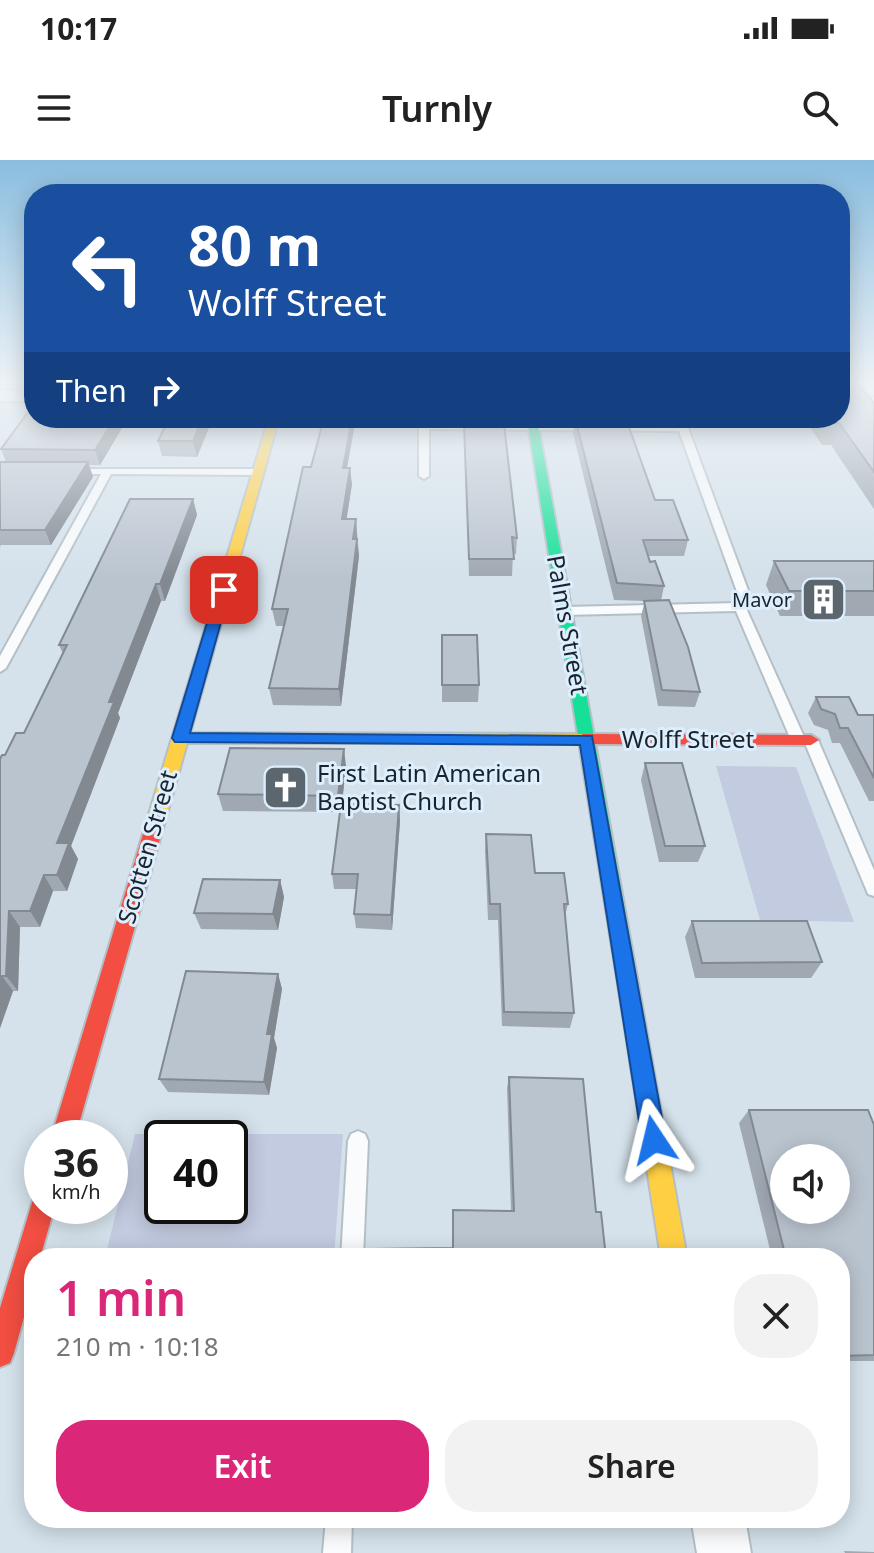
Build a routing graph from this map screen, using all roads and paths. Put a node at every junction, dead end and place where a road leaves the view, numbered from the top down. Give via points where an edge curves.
1 (265, 448) edge
2 (424, 448) edge
3 (537, 448) edge
4 (689, 448) edge
5 (62, 471) edge
6 (108, 471) junction
7 (258, 472) junction
8 (424, 476) dead end
9 (740, 607) junction
10 (565, 611) junction
11 (0, 668) edge
12 (180, 738) junction
13 (587, 740) junction
14 (804, 740) junction
15 (874, 889) edge
16 (68, 1120) edge
17 (358, 1141) dead end
18 (38, 1224) edge
19 (31, 1248) edge
20 (353, 1248) edge
21 (672, 1248) edge
22 (24, 1271) edge
23 (0, 1353) edge
24 (338, 1528) edge
25 (720, 1528) edge
26 (337, 1553) edge
27 (724, 1553) edge

1 - 7 street, Scotten Street
2 - 8 lane
3 - 10 street, Palms Street
4 - 9 lane via 746,601
5 - 6 lane
6 - 7 lane
6 - 11 lane
7 - 12 street, Scotten Street
9 - 10 lane
9 - 14 lane
10 - 13 street, Palms Street
12 - 13 street, Wolff Street
12 - 16 street, Scotten Street
13 - 14 street, Wolff Street
13 - 21 street, Palms Street
14 - 15 lane
17 - 20 lane
18 - 19 street
22 - 23 street
24 - 26 lane
25 - 27 street

